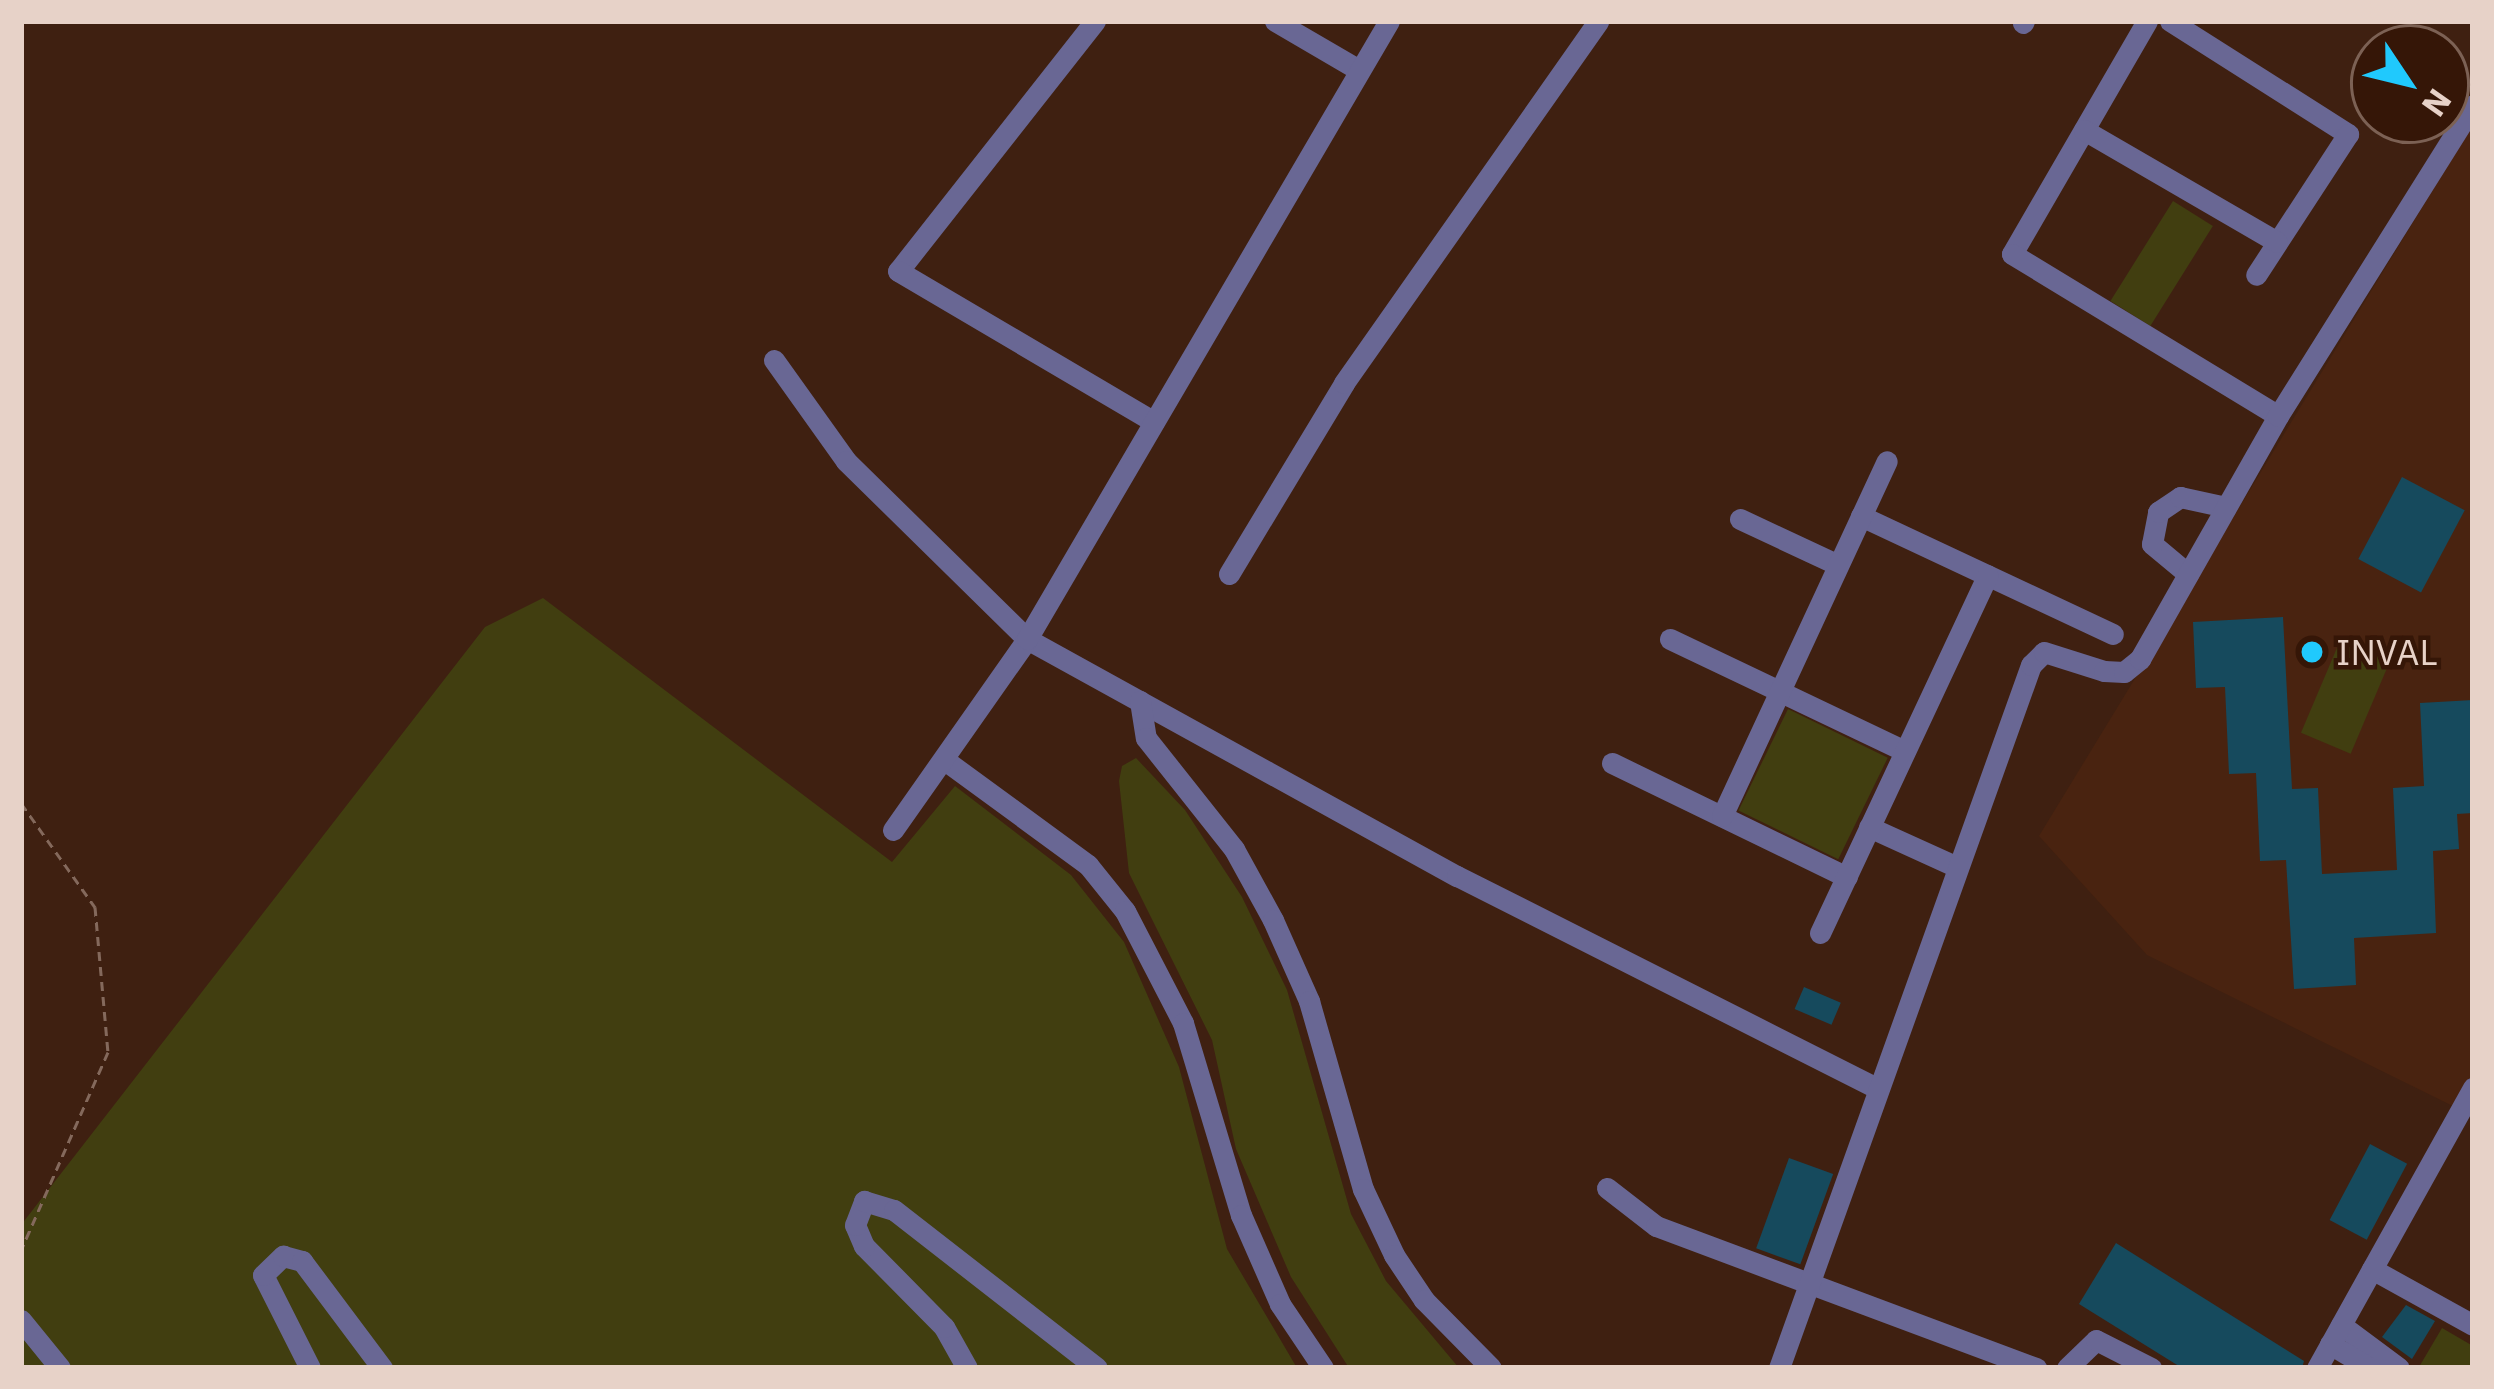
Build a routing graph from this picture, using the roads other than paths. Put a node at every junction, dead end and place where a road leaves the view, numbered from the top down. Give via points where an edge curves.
1 (1095, 21) edge
2 (1275, 21) edge
3 (1389, 21) edge
4 (1598, 21) edge
5 (2147, 21) edge
6 (2170, 21) edge
7 (1359, 70) junction
8 (2473, 105) edge
9 (2084, 130) junction
10 (2277, 242) junction
11 (2256, 275) dead end
12 (774, 360) dead end
13 (2278, 416) junction
14 (1154, 422) junction
15 (1887, 461) dead end
16 (2226, 507) junction
17 (1862, 516) junction
18 (1740, 519) dead end
19 (1838, 565) junction
20 (1229, 574) dead end
21 (1988, 574) junction
22 (2188, 574) junction
23 (2113, 634) dead end
24 (1027, 639) junction
25 (1670, 639) dead end
26 (1779, 690) junction
27 (1140, 701) junction
28 (1905, 751) junction
29 (946, 760) junction
30 (1612, 764) dead end
31 (1722, 816) junction
32 (1870, 827) junction
33 (893, 830) dead end
34 (1954, 866) junction
35 (1846, 877) junction
36 (1820, 934) dead end
37 (2473, 1088) edge
38 (1878, 1089) junction
39 (1607, 1188) dead end
40 (2372, 1269) junction
41 (1810, 1287) junction
42 (21, 1319) edge
43 (2473, 1325) edge
44 (2335, 1335) junction
45 (60, 1368) edge
46 (310, 1368) edge
47 (382, 1368) edge
48 (967, 1368) edge
49 (1097, 1368) edge
50 (1323, 1368) edge
51 (1491, 1368) edge
52 (1779, 1368) edge
53 (2036, 1368) edge
54 (2067, 1368) edge
55 (2152, 1368) edge
56 (2317, 1368) edge
57 (2370, 1368) edge
58 (2399, 1368) edge

1 - 14 street via 898,271
2 - 7 street
3 - 7 street
4 - 20 street via 1344,383
5 - 9 street
6 - 10 street via 2348,134
7 - 14 street
8 - 13 street
9 - 10 street
9 - 13 street via 2014,260
10 - 11 street
12 - 24 street via 846,461
13 - 16 street
14 - 24 street
15 - 17 street
16 - 22 street
16 - 22 street via 2180,497 2158,512 2152,544
17 - 19 street
17 - 21 street
18 - 19 street
19 - 26 street
21 - 23 street
21 - 28 street
22 - 34 street via 2124,672 2044,652 2031,665
24 - 27 street
24 - 29 street
25 - 26 street
26 - 28 street
26 - 31 street
27 - 38 street via 1457,876
27 - 51 street via 1146,738 1234,849 1274,920 1309,1001 1363,1189 1394,1255 1424,1300
28 - 32 street
29 - 33 street
29 - 50 street via 1088,865 1125,911 1183,1024 1240,1215 1280,1304
30 - 31 street
31 - 35 street
32 - 34 street
32 - 35 street
34 - 38 street
35 - 36 street
37 - 40 street
38 - 41 street
39 - 41 street via 1641,1219
40 - 43 street
40 - 44 street
41 - 52 street
41 - 53 street
42 - 45 street
44 - 56 street
44 - 57 street
44 - 58 street
46 - 47 street via 263,1275 283,1256 302,1261
48 - 49 street via 944,1328 864,1246 855,1225 864,1201 893,1210
54 - 55 street via 2096,1340

